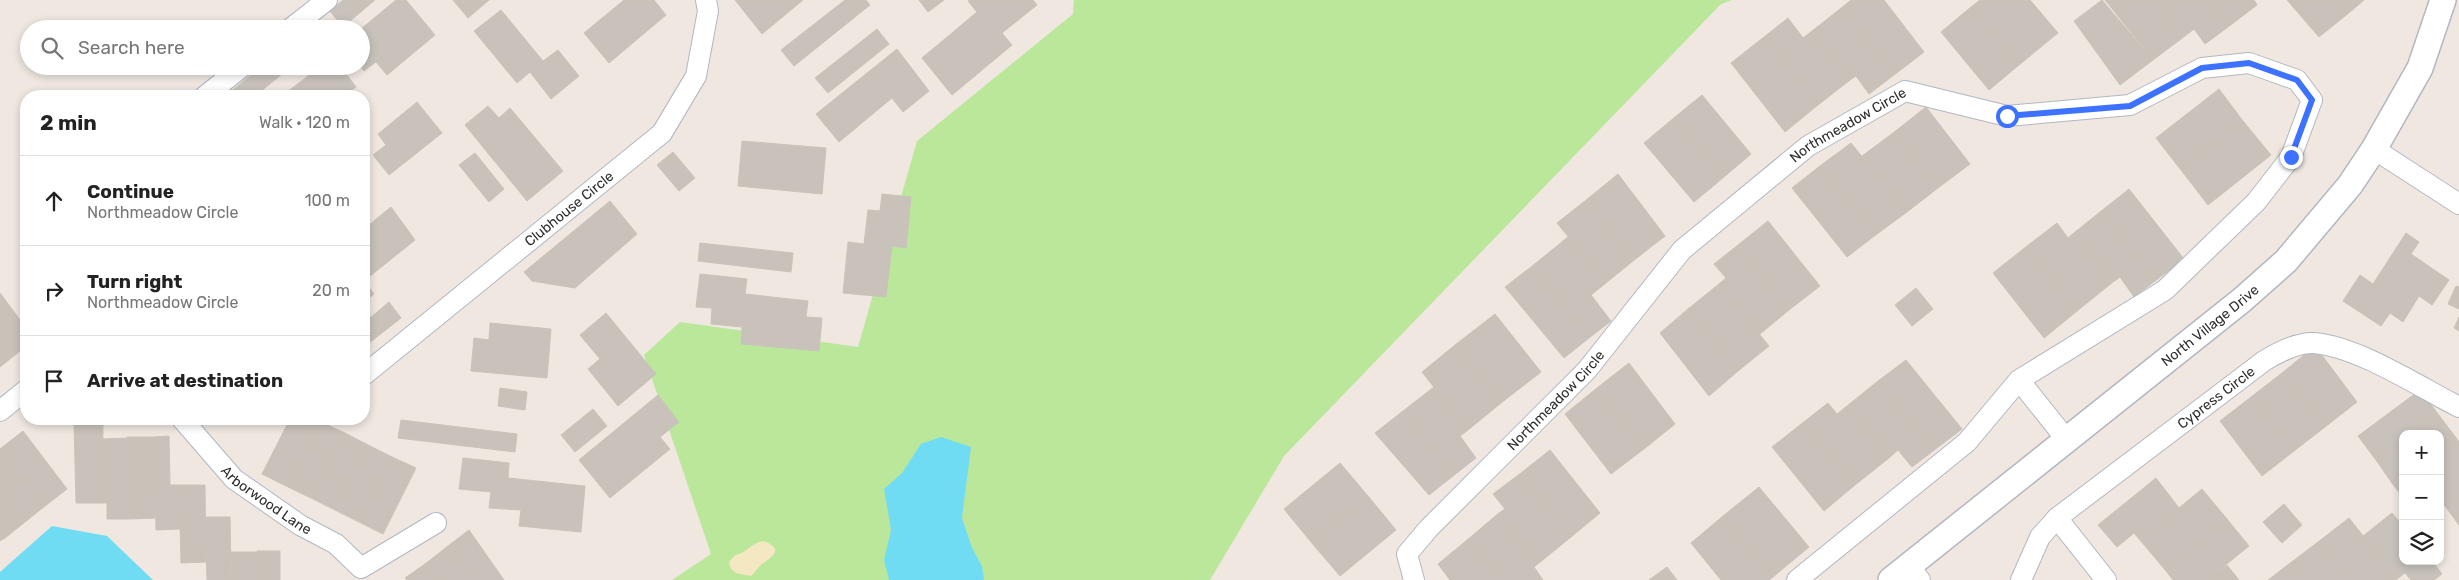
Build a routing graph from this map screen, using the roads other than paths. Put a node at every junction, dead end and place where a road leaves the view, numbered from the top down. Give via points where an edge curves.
1 (327, 0) edge
2 (706, 0) edge
3 (2442, 0) edge
4 (301, 20) edge
5 (232, 75) edge
6 (213, 90) edge
7 (2374, 149) junction
8 (2459, 204) edge
9 (370, 370) edge
10 (2019, 380) junction
11 (20, 395) edge
12 (2459, 407) edge
13 (0, 411) edge
14 (187, 425) edge
15 (2066, 439) junction
16 (2057, 518) junction
17 (436, 523) dead end
18 (355, 574) edge
19 (1906, 575) edge
20 (1414, 580) edge
21 (1797, 580) edge
22 (2021, 580) edge
23 (2106, 580) edge

1 - 4 street
2 - 9 street, Clubhouse Circle via 708,11 696,76 662,133
3 - 7 street, North Village Drive via 2420,68
5 - 6 street
7 - 8 street
7 - 15 street, North Village Drive via 2350,185 2286,261 2242,300
10 - 15 street
10 - 20 street, Northmeadow Circle via 2165,290 2256,202 2291,157 2312,100 2297,80 2249,63 2202,68 2130,106 2007,116 1905,91 1816,141 1682,250 1587,370 1429,528 1408,554
10 - 21 street, Northmeadow Circle via 1967,442
11 - 13 street
12 - 16 street, Cypress Circle via 2353,352 2313,343 2288,349 2264,361
14 - 18 street, Arborwood Lane via 234,479 300,525 336,544
15 - 19 street, North Village Drive
16 - 22 street, Cypress Circle via 2040,537
16 - 23 street
17 - 18 street, Arborwood Lane

